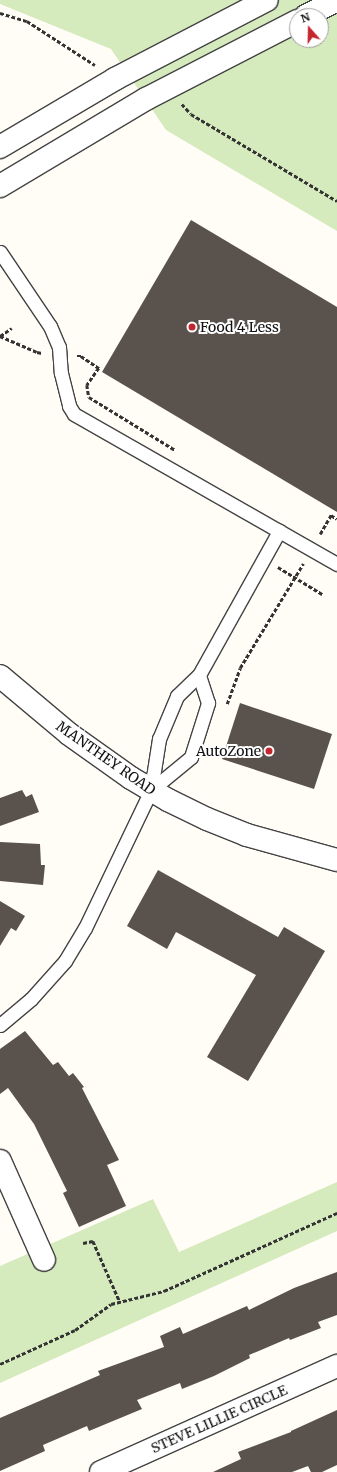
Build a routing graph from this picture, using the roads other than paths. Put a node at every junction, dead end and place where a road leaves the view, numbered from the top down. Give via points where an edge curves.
1 (267, 0) edge
2 (337, 0) edge
3 (322, 8) edge
4 (289, 25) edge
5 (0, 147) edge
6 (0, 186) edge
7 (0, 252) edge
8 (279, 531) junction
9 (337, 564) edge
10 (199, 674) junction
11 (0, 676) edge
12 (151, 790) junction
13 (337, 860) edge
14 (0, 1025) edge
15 (0, 1161) edge
16 (44, 1260) dead end
17 (337, 1366) edge
18 (101, 1472) edge

1 - 5 street via 115,79
2 - 3 street
4 - 6 street via 175,84
7 - 8 lane via 50,326 60,354 61,372 69,406 74,414
8 - 9 lane
8 - 10 lane
10 - 12 lane via 177,696 159,739
10 - 12 lane via 208,703 191,757
11 - 12 street, MANTHEY ROAD via 69,734
12 - 13 street, MANTHEY ROAD via 206,819 247,835
12 - 14 lane via 85,928 65,961 31,999
15 - 16 street
17 - 18 street, STEVE LILLIE CIRCLE

